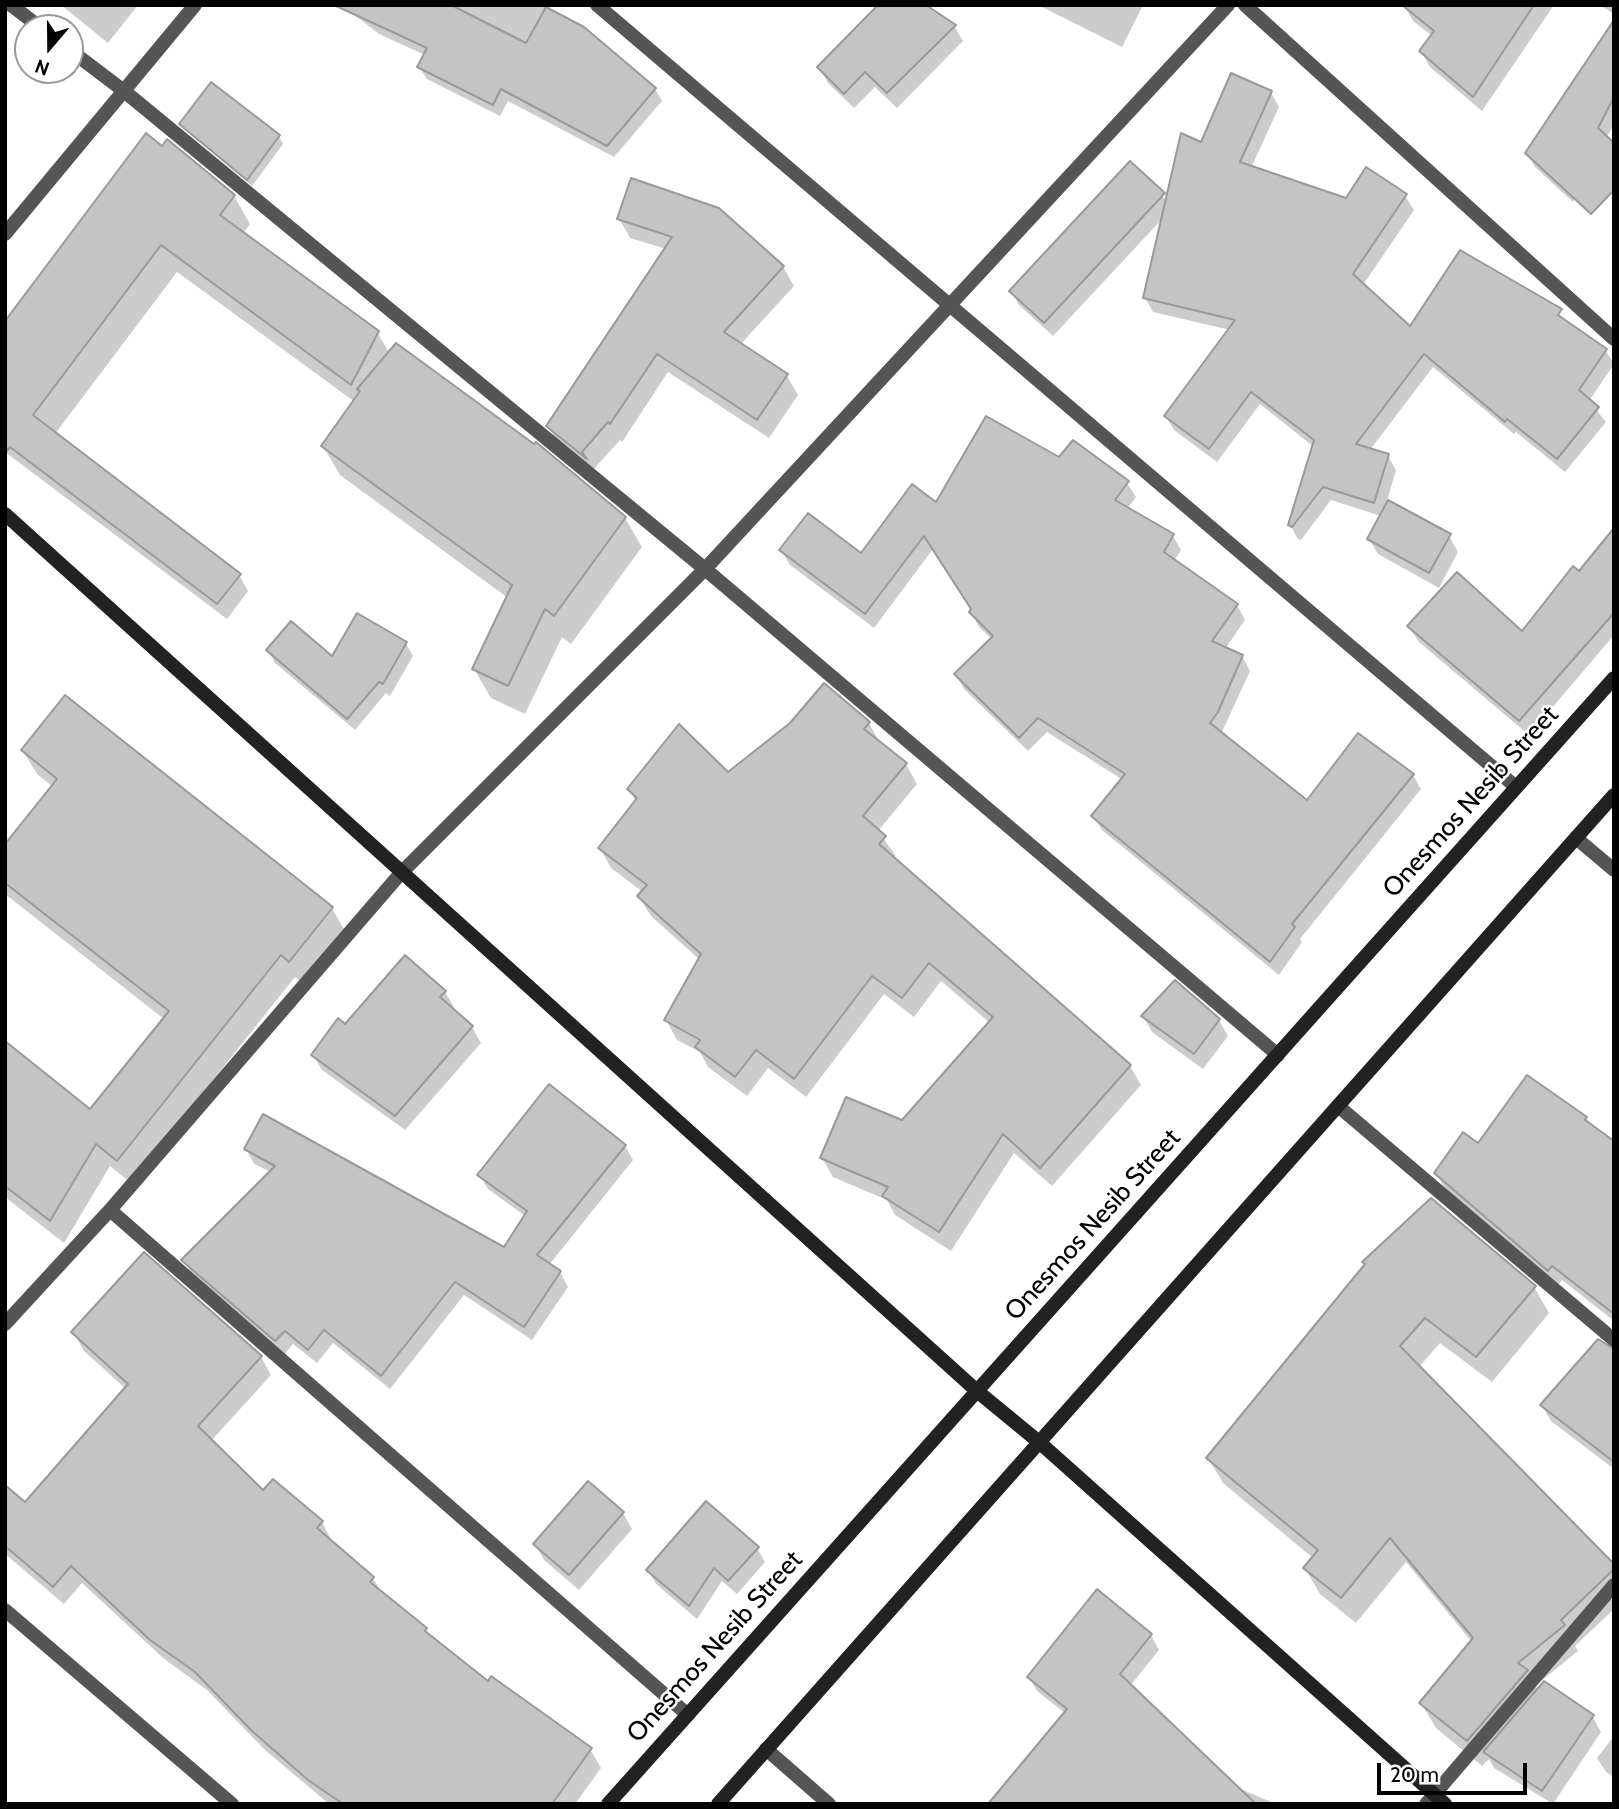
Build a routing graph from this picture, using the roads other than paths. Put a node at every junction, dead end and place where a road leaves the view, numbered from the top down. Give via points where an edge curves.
1 (195, 5) edge
2 (597, 5) edge
3 (1228, 5) edge
4 (1245, 5) edge
5 (84, 61) edge
6 (124, 91) junction
7 (5, 234) edge
8 (949, 306) junction
9 (1614, 338) edge
10 (5, 514) edge
11 (705, 569) junction
12 (1614, 678) edge
13 (1516, 787) junction
14 (1614, 796) edge
15 (1576, 838) junction
16 (1614, 870) edge
17 (401, 873) junction
18 (1278, 1055) junction
19 (1338, 1106) junction
20 (110, 1210) junction
21 (5, 1324) edge
22 (1614, 1340) edge
23 (976, 1391) junction
24 (1039, 1443) junction
25 (1614, 1585) edge
26 (5, 1610) edge
27 (688, 1715) junction
28 (766, 1749) junction
29 (1435, 1801) edge
30 (232, 1804) edge
31 (608, 1804) edge
32 (718, 1804) edge
33 (829, 1804) edge

1 - 6 street
2 - 8 street
3 - 8 street
4 - 9 street
5 - 6 street
6 - 7 street
6 - 11 street
8 - 11 street
8 - 13 street
10 - 17 street
11 - 17 street
11 - 18 street
12 - 13 street, Onesmos Nesib Street
13 - 18 street, Onesmos Nesib Street
14 - 15 street
15 - 16 street
15 - 19 street
17 - 20 street
17 - 23 street
18 - 23 street, Onesmos Nesib Street
19 - 22 street
19 - 24 street
20 - 21 street
20 - 27 street
23 - 24 street
23 - 27 street, Onesmos Nesib Street
24 - 28 street
24 - 29 street
25 - 29 street
26 - 30 street
27 - 31 street, Onesmos Nesib Street
28 - 32 street
28 - 33 street

